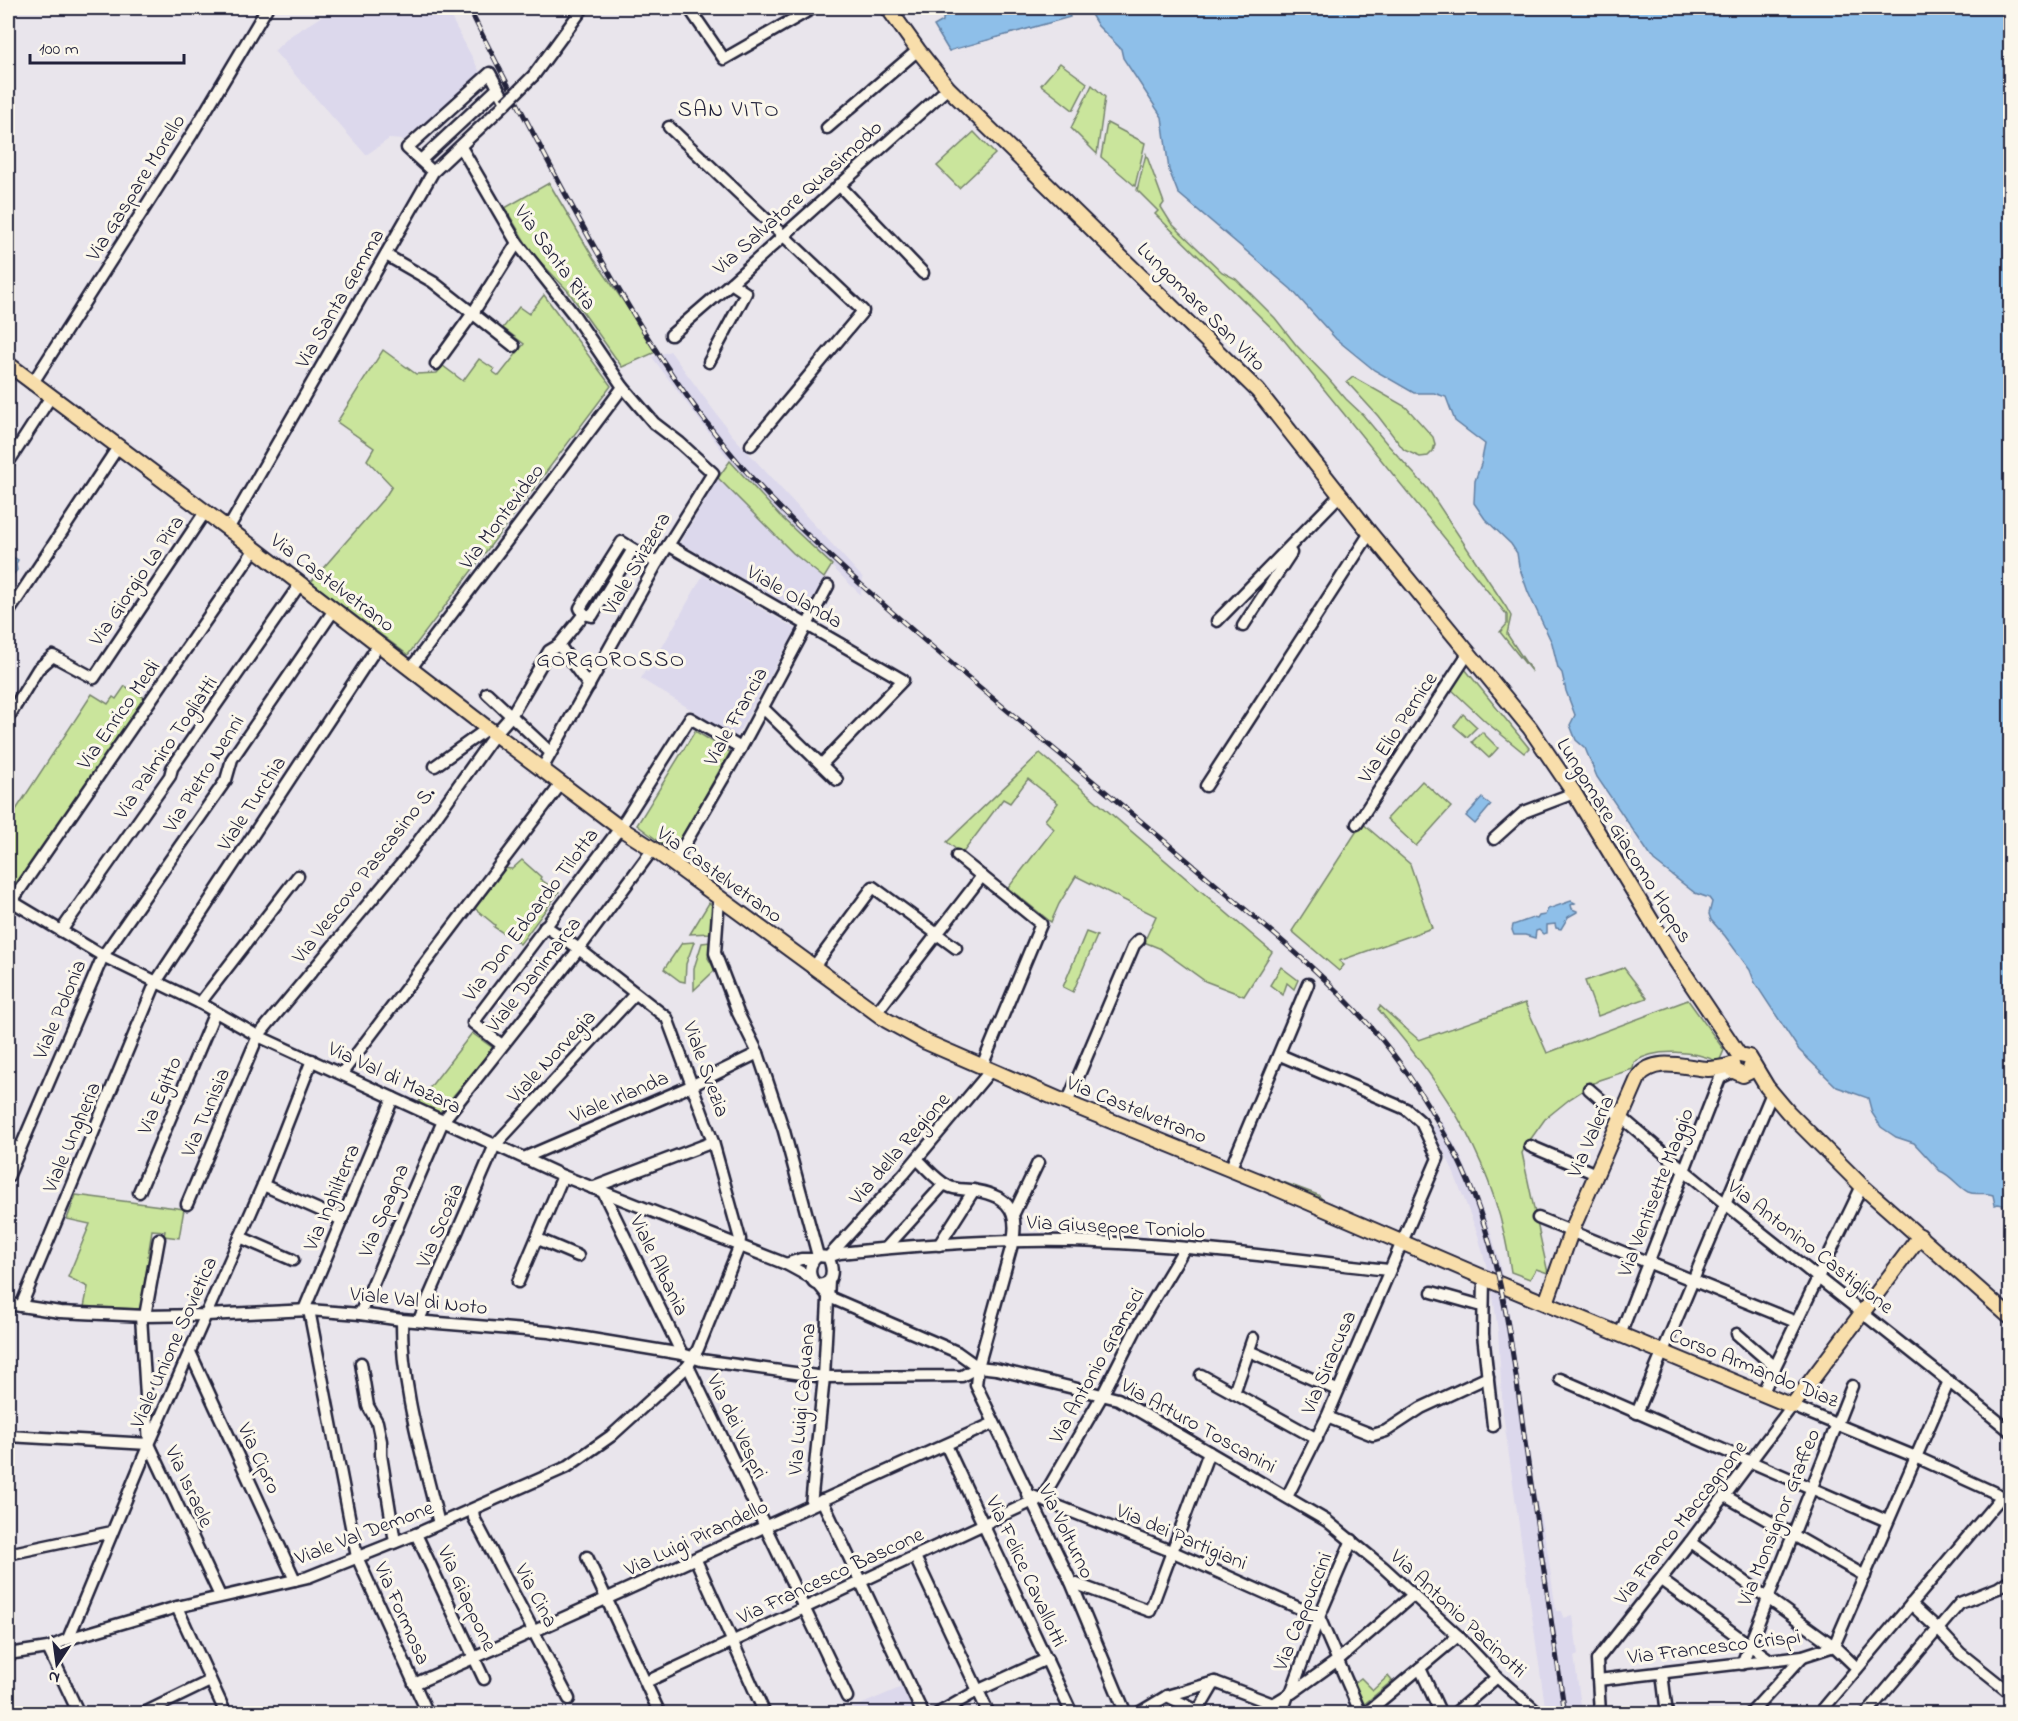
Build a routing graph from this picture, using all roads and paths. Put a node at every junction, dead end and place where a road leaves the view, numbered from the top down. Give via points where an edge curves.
1 (267, 8) edge
2 (583, 8) edge
3 (688, 8) edge
4 (813, 8) edge
5 (888, 8) edge
6 (793, 12) edge
7 (918, 50) junction
8 (948, 88) junction
9 (497, 89) junction
10 (506, 104) junction
11 (669, 127) dead end
12 (826, 128) dead end
13 (461, 147) junction
14 (421, 160) junction
15 (433, 172) junction
16 (839, 185) junction
17 (783, 235) junction
18 (517, 243) junction
19 (386, 255) junction
20 (923, 273) dead end
21 (731, 283) junction
22 (473, 313) junction
23 (670, 335) dead end
24 (514, 346) dead end
25 (709, 362) dead end
26 (8, 364) edge
27 (436, 364) dead end
28 (32, 384) junction
29 (623, 387) junction
30 (50, 398) junction
31 (751, 445) dead end
32 (118, 447) junction
33 (8, 463) edge
34 (713, 473) joint
35 (1340, 495) junction
36 (205, 512) junction
37 (228, 529) junction
38 (1370, 533) junction
39 (1303, 535) junction
40 (668, 545) junction
41 (255, 549) junction
42 (657, 563) junction
43 (300, 584) junction
44 (828, 586) dead end
45 (334, 610) junction
46 (8, 613) edge
47 (1217, 621) dead end
48 (807, 625) junction
49 (1243, 626) dead end
50 (379, 644) junction
51 (560, 645) junction
52 (1469, 652) junction
53 (411, 668) junction
54 (589, 686) junction
55 (487, 693) dead end
56 (762, 707) junction
57 (511, 716) junction
58 (8, 718) edge
59 (491, 731) junction
60 (741, 748) junction
61 (550, 753) junction
62 (822, 764) junction
63 (435, 766) dead end
64 (542, 769) junction
65 (837, 780) dead end
66 (561, 784) junction
67 (1206, 786) dead end
68 (1575, 793) junction
69 (1357, 824) dead end
70 (620, 828) junction
71 (1494, 839) dead end
72 (653, 849) junction
73 (957, 856) dead end
74 (673, 864) junction
75 (298, 876) dead end
76 (982, 876) junction
77 (719, 899) junction
78 (10, 900) edge
79 (544, 926) junction
80 (62, 931) junction
81 (936, 934) junction
82 (1139, 940) dead end
83 (956, 948) dead end
84 (579, 949) junction
85 (103, 956) junction
86 (813, 968) junction
87 (156, 982) junction
88 (1308, 984) dead end
89 (635, 994) junction
90 (200, 1003) junction
91 (215, 1012) junction
92 (876, 1013) junction
93 (258, 1035) junction
94 (502, 1045) junction
95 (759, 1053) junction
96 (1280, 1055) junction
97 (312, 1060) junction
98 (1737, 1067) junction
99 (987, 1068) junction
100 (342, 1073) junction
101 (693, 1085) junction
102 (1589, 1089) dead end
103 (1770, 1090) junction
104 (393, 1098) junction
105 (1066, 1103) junction
106 (1621, 1118) junction
107 (443, 1121) junction
108 (713, 1142) junction
109 (8, 1145) edge
110 (495, 1145) junction
111 (1530, 1146) dead end
112 (20, 1148) junction
113 (526, 1157) junction
114 (917, 1159) junction
115 (1038, 1163) dead end
116 (1683, 1168) junction
117 (1230, 1170) junction
118 (1596, 1174) junction
119 (563, 1176) junction
120 (8, 1177) edge
121 (944, 1184) junction
122 (263, 1185) junction
123 (1862, 1186) junction
124 (598, 1190) junction
125 (974, 1190) junction
126 (139, 1192) dead end
127 (1726, 1203) junction
128 (187, 1204) dead end
129 (1014, 1213) junction
130 (1538, 1218) dead end
131 (342, 1220) junction
132 (1571, 1232) junction
133 (1920, 1236) junction
134 (240, 1238) junction
135 (159, 1239) dead end
136 (538, 1239) junction
137 (1013, 1241) junction
138 (1402, 1241) junction
139 (939, 1245) junction
140 (739, 1247) junction
141 (886, 1248) junction
142 (1184, 1249) junction
143 (825, 1255) junction
144 (578, 1256) dead end
145 (293, 1260) dead end
146 (1649, 1262) junction
147 (783, 1263) junction
148 (1389, 1270) junction
149 (810, 1277) junction
150 (1817, 1278) junction
151 (1487, 1279) junction
152 (1694, 1281) junction
153 (518, 1282) dead end
154 (824, 1283) junction
155 (1432, 1292) dead end
156 (829, 1297) junction
157 (1546, 1303) junction
158 (8, 1305) edge
159 (21, 1306) junction
160 (1482, 1306) junction
161 (307, 1310) junction
162 (1863, 1311) junction
163 (360, 1314) junction
164 (206, 1315) junction
165 (143, 1316) junction
166 (2010, 1317) edge
167 (402, 1320) junction
168 (419, 1320) junction
169 (1796, 1322) junction
170 (1737, 1334) dead end
171 (1620, 1335) junction
172 (1253, 1338) dead end
173 (1249, 1351) junction
174 (190, 1352) junction
175 (1662, 1352) junction
176 (687, 1359) junction
177 (361, 1363) dead end
178 (978, 1367) junction
179 (1775, 1367) junction
180 (1201, 1375) dead end
181 (824, 1377) junction
182 (1488, 1377) junction
183 (1560, 1379) dead end
184 (1949, 1381) junction
185 (1852, 1386) dead end
186 (1337, 1390) junction
187 (1234, 1393) junction
188 (1103, 1394) junction
189 (1762, 1394) junction
190 (1792, 1406) junction
191 (1637, 1413) junction
192 (1327, 1417) junction
193 (994, 1423) junction
194 (1837, 1424) junction
195 (1493, 1426) dead end
196 (2010, 1431) edge
197 (8, 1436) edge
198 (1317, 1439) junction
199 (149, 1444) junction
200 (946, 1445) junction
201 (1209, 1452) junction
202 (1916, 1457) junction
203 (1750, 1462) junction
204 (1811, 1488) junction
205 (2006, 1495) edge
206 (1725, 1496) junction
207 (1287, 1497) junction
208 (1033, 1498) junction
209 (822, 1500) junction
210 (811, 1505) junction
211 (472, 1510) junction
212 (1887, 1521) junction
213 (439, 1524) junction
214 (765, 1525) junction
215 (984, 1525) junction
216 (112, 1532) junction
217 (416, 1534) junction
218 (1792, 1535) junction
219 (1352, 1540) junction
220 (395, 1542) junction
221 (1690, 1542) junction
222 (1171, 1551) junction
223 (8, 1554) edge
224 (357, 1557) junction
225 (587, 1557) dead end
226 (915, 1557) junction
227 (696, 1560) junction
228 (1865, 1576) junction
229 (294, 1580) junction
230 (1661, 1580) junction
231 (861, 1581) junction
232 (1071, 1582) junction
233 (2010, 1582) edge
234 (1413, 1595) junction
235 (219, 1596) junction
236 (1768, 1597) junction
237 (608, 1600) junction
238 (1911, 1604) junction
239 (177, 1607) junction
240 (803, 1608) junction
241 (1319, 1617) junction
242 (1937, 1628) junction
243 (534, 1631) junction
244 (1458, 1636) junction
245 (68, 1639) junction
246 (734, 1641) junction
247 (1748, 1645) junction
248 (1834, 1646) junction
249 (48, 1648) junction
250 (8, 1654) edge
251 (1803, 1656) junction
252 (475, 1658) junction
253 (1047, 1659) junction
254 (1338, 1660) junction
255 (1770, 1660) junction
256 (1742, 1664) junction
257 (1419, 1668) junction
258 (1857, 1668) junction
259 (1662, 1673) junction
260 (1497, 1677) junction
261 (484, 1679) dead end
262 (1598, 1680) junction
263 (210, 1681) junction
264 (646, 1682) junction
265 (1215, 1682) junction
266 (414, 1684) junction
267 (979, 1690) junction
268 (2010, 1693) edge
269 (1290, 1694) junction
270 (1167, 1696) junction
271 (847, 1697) dead end
272 (568, 1699) dead end
273 (1280, 1709) edge
274 (1199, 1712) edge
275 (79, 1713) edge
276 (142, 1713) edge
277 (226, 1713) edge
278 (428, 1713) edge
279 (660, 1713) edge
280 (765, 1713) edge
281 (923, 1713) edge
282 (938, 1713) edge
283 (989, 1713) edge
284 (1072, 1713) edge
285 (1126, 1713) edge
286 (1137, 1713) edge
287 (1363, 1713) edge
288 (1441, 1713) edge
289 (1454, 1713) edge
290 (1539, 1713) edge
291 (1600, 1713) edge
292 (1667, 1713) edge
293 (1750, 1713) edge
294 (1819, 1713) edge
295 (1866, 1713) edge

1 - 28 street, Via Gaspare Morello via 192,134
2 - 10 street, Via Santa Gemma, bridge via 534,75
3 - 6 street via 724,59
4 - 6 street
5 - 7 main road, Lungomare San Vito
7 - 8 main road, Lungomare San Vito
7 - 12 street
8 - 16 street, Via Salvatore Quasimodo
8 - 35 main road, Lungomare San Vito via 1251,384
9 - 10 street
9 - 14 street
9 - 14 street via 490,73 407,148
10 - 13 street, Via Santa Gemma
11 - 17 street
13 - 15 street, Via Santa Gemma
13 - 18 street, Via Santa Rita
14 - 15 street
15 - 19 street, Via Santa Gemma
16 - 17 street, Via Salvatore Quasimodo
16 - 20 street
17 - 21 street, Via Salvatore Quasimodo
17 - 31 street via 863,311
18 - 22 street
18 - 29 street, Via Santa Rita via 574,315
19 - 22 street via 433,282
19 - 37 street, Via Santa Gemma
21 - 23 street, Via Salvatore Quasimodo
21 - 25 street via 746,293
22 - 24 street
22 - 27 street
26 - 28 main road, Via Castelvetrano
28 - 30 main road, Via Castelvetrano
29 - 34 street, Via Santa Rita via 654,423
29 - 53 street, Via Montevideo
30 - 32 main road, Via Castelvetrano
30 - 33 street
32 - 36 main road, Via Castelvetrano
32 - 46 street
34 - 40 street, Viale Svizzera
35 - 38 main road, Lungomare San Vito
35 - 39 street
36 - 37 main road, Via Castelvetrano
36 - 58 street, Via Giorgio La Pira via 94,678 52,656 38,669
37 - 41 main road, Via Castelvetrano
38 - 52 main road, Lungomare San Vito
38 - 67 street
39 - 47 street
39 - 49 street
40 - 42 street, Viale Svizzera
40 - 48 street, Viale Olanda
41 - 43 main road, Via Castelvetrano
41 - 78 street, Via Enrico Medi
42 - 51 street via 633,549 592,616 584,614
42 - 54 street, Viale Svizzera
43 - 45 main road, Via Castelvetrano
43 - 80 street, Via Palmiro Togliatti
44 - 48 street, Viale Francia
45 - 50 main road, Via Castelvetrano
45 - 85 street, Via Pietro Nenni via 232,759 226,780
48 - 56 street, Viale Francia
48 - 62 street, Viale Olanda via 903,680
50 - 53 main road, Via Castelvetrano
50 - 87 street, Viale Turchia
51 - 54 street
51 - 57 street via 549,651
52 - 68 main road, Lungomare Giacomo Hopps via 1530,728
52 - 69 street, Via Elio Pernice
53 - 59 main road, Via Castelvetrano
54 - 61 street, Viale Svizzera
55 - 57 street
56 - 60 street, Viale Francia
56 - 62 street
57 - 59 street
57 - 61 street
59 - 63 street
59 - 64 main road, Via Castelvetrano
59 - 93 street, Via Vescovo Pascasino S. via 408,856
60 - 70 street, Via Don Edoardo Tilotta via 690,718
60 - 74 street, Viale Francia
61 - 64 street, Viale Svizzera
62 - 65 street
64 - 66 main road, Via Castelvetrano
66 - 70 main road, Via Castelvetrano
66 - 100 street
68 - 71 street via 1524,813
68 - 98 main road, Lungomare Giacomo Hopps
70 - 72 main road, Via Castelvetrano
70 - 79 street, Via Don Edoardo Tilotta
72 - 74 main road, Via Castelvetrano
72 - 84 street, Viale Danimarca
73 - 76 street
74 - 77 main road, Via Castelvetrano
75 - 90 street
76 - 81 street
76 - 99 street, Via della Regione via 1041,924
77 - 86 main road, Via Castelvetrano
77 - 95 street via 715,952 738,1013
78 - 80 street, Via Val di Mazara
79 - 84 street, Viale Svezia
79 - 94 street, Via Don Edoardo Tilotta via 473,1023
80 - 85 street, Via Val di Mazara
81 - 83 street
81 - 86 street via 873,887
81 - 92 street
82 - 105 street
84 - 89 street, Viale Svezia
84 - 94 street, Viale Danimarca
85 - 87 street, Via Val di Mazara
85 - 112 street, Viale Polonia
86 - 92 main road, Via Castelvetrano
87 - 90 street, Via Val di Mazara
87 - 159 street, Viale Ungheria
88 - 96 street
89 - 101 street, Viale Svezia via 667,1018
89 - 110 street, Viale Norvegia
90 - 91 street, Via Val di Mazara
91 - 93 street, Via Val di Mazara
91 - 126 street, Via Egitto
92 - 99 main road, Via Castelvetrano via 926,1042
93 - 97 street, Via Val di Mazara
93 - 128 street, Via Tunisia
94 - 107 street, Viale Danimarca
95 - 101 street, Viale Irlanda
95 - 143 street
96 - 117 street
96 - 138 street, Via Siracusa via 1406,1109 1421,1122 1438,1158
97 - 100 street, Via Val di Mazara
97 - 122 street, Viale Unione Sovietica
98 - 103 main road, Lungomare Giacomo Hopps
98 - 103 main road, Lungomare Giacomo Hopps via 1746,1055
98 - 106 main road, Via Valeria via 1648,1067 1639,1076
98 - 116 street, Via Ventisette Maggio via 1720,1078
99 - 105 main road, Via Castelvetrano
99 - 114 street, Via della Regione
100 - 104 street, Via Val di Mazara
101 - 108 street, Viale Svezia
101 - 113 street, Viale Irlanda
102 - 106 street, Via Antonino Castiglione
103 - 123 main road, Lungomare Giacomo Hopps
103 - 127 street
104 - 107 street, Via Val di Mazara
104 - 131 street, Via Inghilterra
105 - 117 main road, Via Castelvetrano
106 - 116 street, Via Antonino Castiglione
106 - 118 main road, Via Valeria
107 - 110 street, Via Val di Mazara
107 - 163 street, Via Spagna
108 - 124 street
108 - 140 street, Viale Svezia
109 - 112 street
110 - 113 street, Via Val di Mazara
110 - 168 street, Via Scozia
111 - 118 street
112 - 120 street, Viale Polonia
113 - 119 street, Via Val di Mazara
114 - 121 street
114 - 143 street, Via della Regione
115 - 129 street
116 - 127 street, Via Antonino Castiglione
116 - 146 street, Via Ventisette Maggio
117 - 138 main road, Via Castelvetrano
118 - 132 main road, Via Valeria
119 - 124 street, Via Val di Mazara
119 - 136 street
121 - 125 street
121 - 141 street
122 - 131 street
122 - 134 street, Viale Unione Sovietica
123 - 133 main road, Lungomare Giacomo Hopps
123 - 150 street
124 - 140 street, Via Val di Mazara
124 - 176 street, Viale Albania
125 - 129 street via 992,1194
125 - 139 street
127 - 150 street, Via Antonino Castiglione
127 - 152 street
129 - 137 street
130 - 132 street
131 - 161 street, Via Inghilterra
132 - 146 street
132 - 157 main road, Via Valeria
133 - 162 main road
133 - 166 main road, Lungomare Giacomo Hopps
134 - 145 street
134 - 164 street, Viale Unione Sovietica
135 - 165 street, Via Israele
136 - 144 street
136 - 153 street
137 - 139 street, Via Giuseppe Toniolo
137 - 142 street, Via Giuseppe Toniolo
137 - 178 street
138 - 148 street, Via Siracusa
138 - 151 main road, Via Castelvetrano
139 - 141 street, Via Giuseppe Toniolo
140 - 147 street, Via Val di Mazara
140 - 176 street via 698,1349
141 - 143 street, Via Giuseppe Toniolo
142 - 148 street, Via Giuseppe Toniolo
142 - 188 street, Via Antonio Gramsci
143 - 147 street, Via Giuseppe Toniolo
143 - 149 street via 811,1264
143 - 154 street via 832,1272
146 - 152 street
146 - 171 street, Via Ventisette Maggio
147 - 149 street, Via Val di Mazara
148 - 186 street, Via Siracusa
149 - 154 street, Via Val di Mazara via 814,1283
150 - 162 street, Via Antonino Castiglione
150 - 169 street
151 - 157 main road, Corso Armando Diaz
151 - 160 street
152 - 169 street
152 - 175 street
154 - 156 street, Via Val di Mazara
155 - 160 street
156 - 178 street via 957,1352
156 - 181 street, Via Luigi Capuana
157 - 171 main road, Corso Armando Diaz
158 - 159 street, Viale Val di Noto
159 - 165 street, Viale Val di Noto
160 - 182 street
161 - 163 street, Viale Val di Noto
161 - 164 street, Viale Val di Noto
161 - 224 street, Via Formosa
162 - 184 street, Via Antonino Castiglione
162 - 190 main road
163 - 167 street, Viale Val di Noto
164 - 165 street, Viale Val di Noto
164 - 174 street, Viale Unione Sovietica
165 - 199 street, Via Israele
167 - 168 street, Viale Val di Noto
167 - 213 street via 408,1390
168 - 176 street, Viale Val di Noto via 549,1332
169 - 179 street
170 - 179 street
171 - 175 main road, Corso Armando Diaz
172 - 173 street
173 - 186 street
173 - 187 street
174 - 199 street, Viale Unione Sovietica
174 - 229 street, Via Cipro
175 - 189 main road, Corso Armando Diaz
175 - 191 street
176 - 181 street, Viale Val di Noto
176 - 211 street, Viale Val Demone via 611,1436 567,1467
176 - 214 street, Via dei Vespri
177 - 220 street via 368,1406 381,1441
178 - 181 street, Viale Val di Noto via 962,1376
178 - 188 street, Via Arturo Toscanini
178 - 193 street, Via Volturno via 976,1385
179 - 189 street
180 - 187 street
181 - 210 street, Via Luigi Capuana
182 - 192 street via 1373,1435
182 - 195 street
183 - 191 street
184 - 196 street, Via Antonino Castiglione
184 - 202 street
185 - 194 street, Via Monsignor Graffeo
186 - 192 street, Via Siracusa
187 - 198 street
188 - 201 street, Via Arturo Toscanini
188 - 208 street, Via Antonio Gramsci
189 - 190 main road, Corso Armando Diaz
190 - 194 street, Corso Armando Diaz
190 - 203 street, Via Franco Maccagnone
191 - 203 street
192 - 198 street, Via Siracusa
193 - 200 street, Via Luigi Pirandello
193 - 208 street, Via Volturno
194 - 202 street, Corso Armando Diaz
194 - 204 street, Via Monsignor Graffeo
197 - 199 street
198 - 207 street, Via Siracusa
199 - 216 street, Viale Unione Sovietica
199 - 235 street, Via Israele
200 - 209 street, Via Luigi Pirandello
200 - 215 street, Via Felice Cavallotti
201 - 207 street, Via Arturo Toscanini
201 - 222 street
202 - 205 street, Corso Armando Diaz
202 - 212 street
203 - 204 street
203 - 206 street, Via Franco Maccagnone
204 - 212 street
204 - 218 street, Via Monsignor Graffeo
205 - 238 street
206 - 218 street
206 - 221 street, Via Franco Maccagnone
207 - 219 street, Via Arturo Toscanini
208 - 215 street, Via Francesco Bascone
208 - 222 street, Via dei Partigiani
208 - 232 street, Via Volturno
209 - 210 street, Via Luigi Pirandello
209 - 231 street
210 - 214 street, Via Luigi Pirandello
211 - 213 street, Viale Val Demone
211 - 243 street, Via Cina
212 - 228 street
213 - 217 street, Viale Val Demone
214 - 227 street, Via Luigi Pirandello
214 - 240 street, Via dei Vespri
215 - 226 street, Via Francesco Bascone
215 - 253 street, Via Felice Cavallotti
216 - 223 street
216 - 245 street, Viale Unione Sovietica
217 - 220 street, Viale Val Demone
217 - 252 street, Via Giappone
218 - 228 street
218 - 236 street, Via Monsignor Graffeo
219 - 234 street, Via Antonio Pacinotti
219 - 241 street, Via Cappuccini
220 - 224 street, Viale Val Demone
221 - 230 street, Via Franco Maccagnone
221 - 236 street
222 - 232 street via 1150,1611
222 - 241 street, Via dei Partigiani
224 - 229 street, Viale Val Demone
224 - 266 street, Via Formosa
225 - 237 street
226 - 231 street, Via Francesco Bascone
226 - 267 street
227 - 237 street, Via Luigi Pirandello
227 - 246 street
228 - 248 street
229 - 235 street, Viale Val Demone
230 - 247 street
230 - 262 street, Via Franco Maccagnone via 1597,1660
231 - 240 street, Via Francesco Bascone
231 - 281 street
232 - 285 street, Via Volturno
233 - 242 street via 1960,1603
234 - 244 street, Via Antonio Pacinotti
234 - 254 street
235 - 239 street, Viale Val Demone
236 - 247 street, Via Monsignor Graffeo
236 - 248 street
237 - 243 street, Via Luigi Pirandello
237 - 264 street
238 - 242 street
238 - 258 street
239 - 245 street, Viale Val Demone
239 - 263 street
240 - 246 street, Via Francesco Bascone
240 - 271 street, Via dei Vespri
241 - 254 street
241 - 269 street, Via Cappuccini
242 - 268 street via 1960,1653
242 - 295 street
243 - 252 street, Via Luigi Pirandello
243 - 272 street, Via Cina
244 - 257 street
244 - 260 street, Via Antonio Pacinotti
245 - 249 street, Viale Val Demone
246 - 264 street, Via Francesco Bascone
246 - 280 street
247 - 255 street
247 - 256 street, Via Monsignor Graffeo
248 - 251 street, Via Francesco Crispi
248 - 258 street
249 - 250 street, Viale Val Demone
249 - 275 street
251 - 255 street, Via Francesco Crispi
251 - 293 street
252 - 261 street, Via Giappone
252 - 266 street, Via Luigi Pirandello
253 - 267 street
253 - 284 street, Via Felice Cavallotti
254 - 269 street
254 - 287 street
255 - 256 street, Via Francesco Crispi
256 - 259 street, Via Francesco Crispi
257 - 287 street
257 - 288 street
258 - 294 street
259 - 262 street, Via Francesco Crispi
259 - 292 street
260 - 289 street
260 - 290 street, Via Antonio Pacinotti
262 - 291 street
263 - 276 street
263 - 277 street
264 - 279 street
265 - 270 street
265 - 273 street
265 - 274 street
266 - 278 street, Via Formosa
267 - 282 street
267 - 283 street
269 - 273 street, Via Cappuccini
270 - 274 street
270 - 286 street

